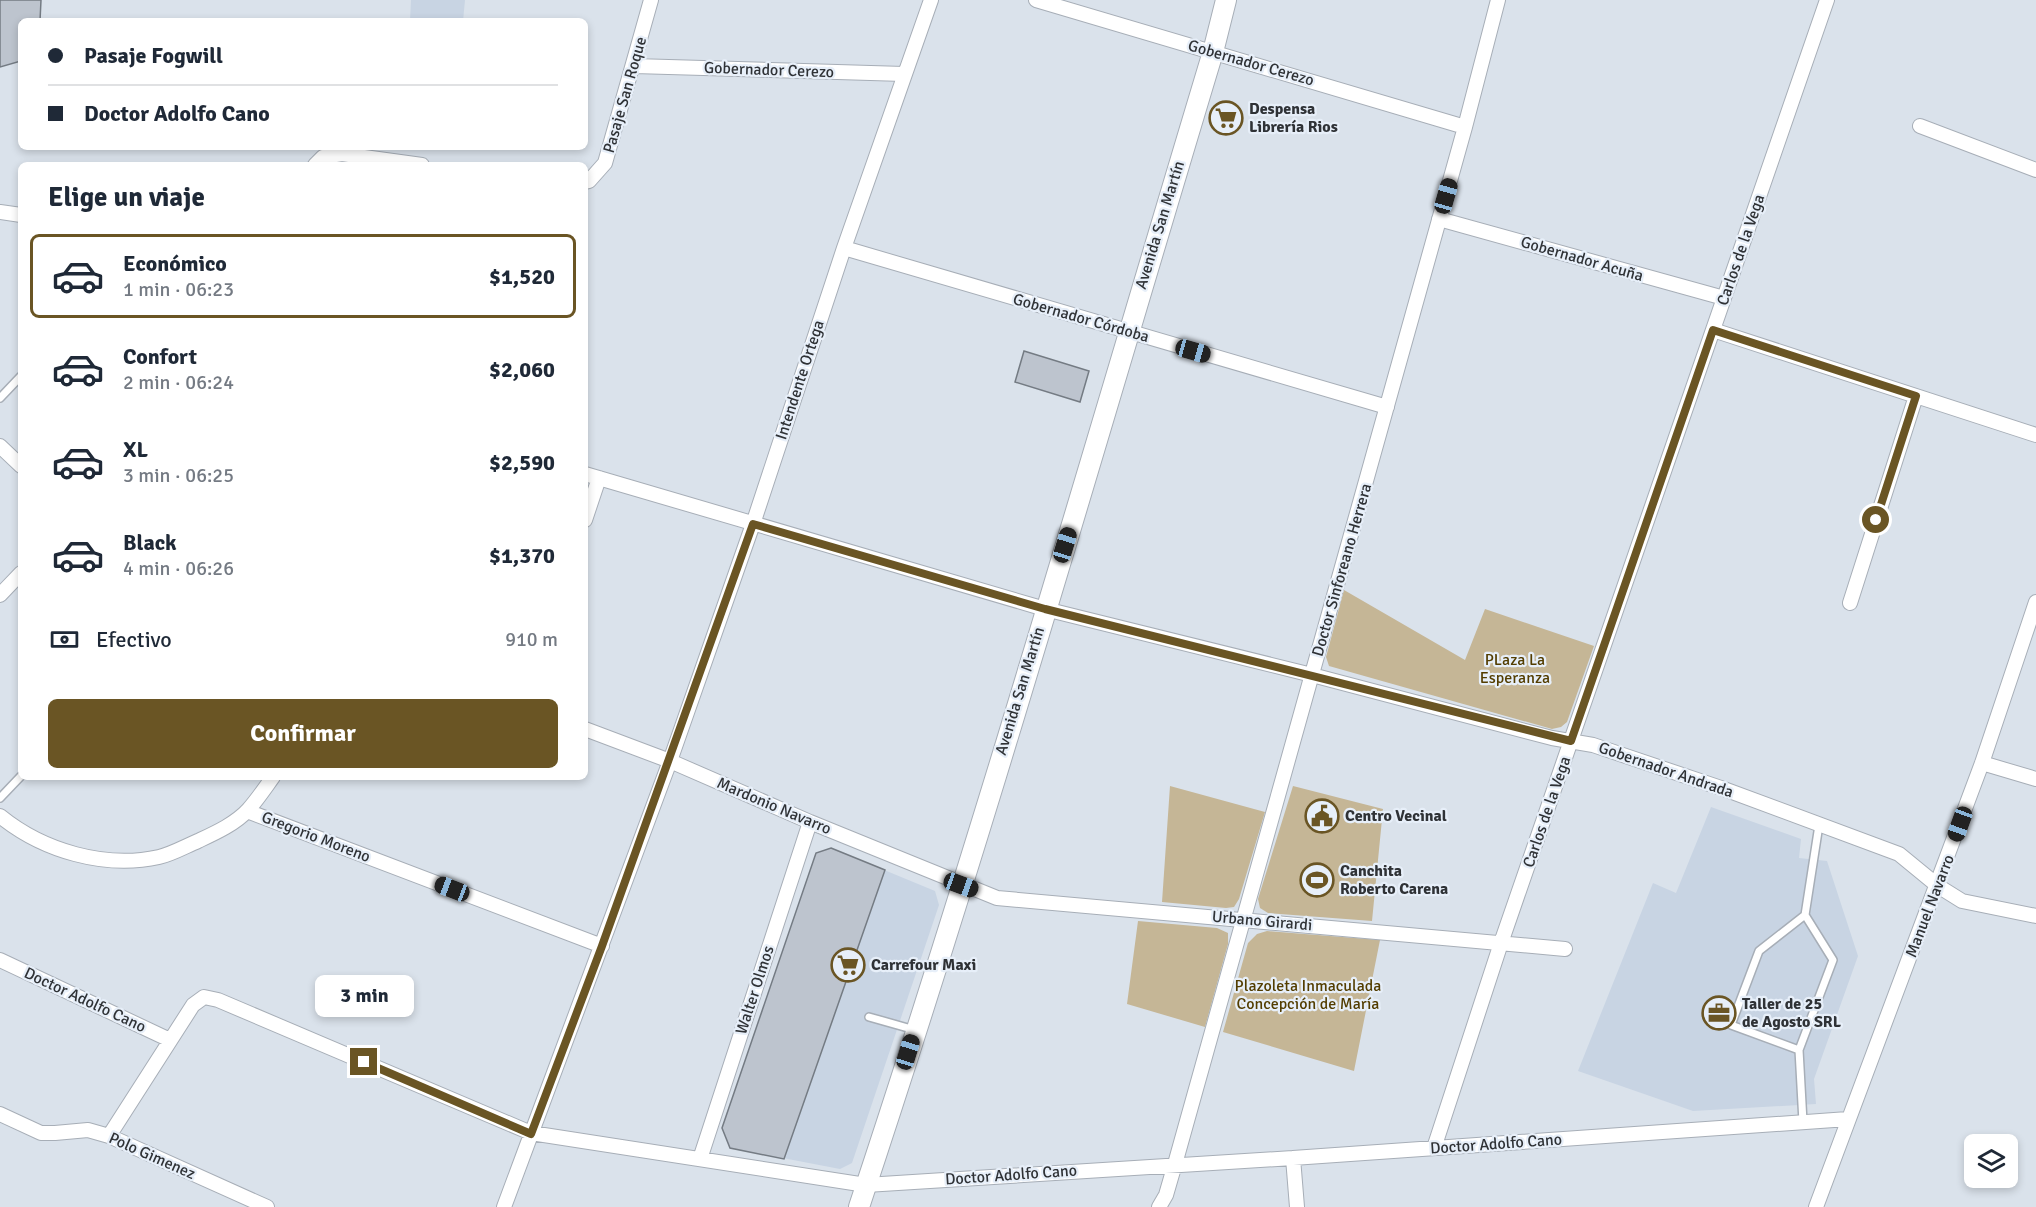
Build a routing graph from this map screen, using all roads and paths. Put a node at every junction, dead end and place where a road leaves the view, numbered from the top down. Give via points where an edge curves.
1 (651, 0) edge
2 (930, 0) edge
3 (1036, 0) edge
4 (1226, 0) edge
5 (1498, 0) edge
6 (1827, 0) edge
7 (1213, 52) junction
8 (634, 66) junction
9 (903, 74) junction
10 (1920, 126) dead end
11 (1465, 127) junction
12 (319, 161) edge
13 (400, 162) edge
14 (2036, 170) edge
15 (588, 181) edge
16 (0, 212) edge
17 (18, 214) edge
18 (1439, 219) junction
19 (843, 248) junction
20 (1724, 298) junction
21 (1713, 330) junction
22 (1129, 332) junction
23 (18, 379) edge
24 (1916, 396) junction
25 (0, 398) edge
26 (1387, 407) junction
27 (2036, 435) edge
28 (0, 446) edge
29 (18, 463) edge
30 (592, 476) edge
31 (588, 501) edge
32 (753, 524) junction
33 (18, 576) edge
34 (0, 595) edge
35 (2036, 602) edge
36 (1850, 603) dead end
37 (1045, 609) junction
38 (1312, 675) junction
39 (588, 730) edge
40 (1571, 741) junction
41 (670, 761) junction
42 (1982, 763) junction
43 (18, 779) edge
44 (2036, 779) edge
45 (271, 780) edge
46 (0, 798) edge
47 (247, 811) junction
48 (0, 816) edge
49 (810, 822) junction
50 (1819, 825) junction
51 (961, 885) junction
52 (1938, 886) junction
53 (1804, 915) junction
54 (2036, 916) edge
55 (1244, 919) junction
56 (1501, 944) junction
57 (602, 946) junction
58 (1565, 949) dead end
59 (0, 960) edge
60 (869, 1017) dead end
61 (915, 1030) junction
62 (170, 1040) junction
63 (1799, 1050) junction
64 (0, 1114) edge
65 (1848, 1119) junction
66 (1803, 1122) junction
67 (531, 1134) junction
68 (109, 1136) junction
69 (1434, 1148) junction
70 (700, 1158) junction
71 (1293, 1158) junction
72 (1175, 1164) junction
73 (866, 1185) junction
74 (267, 1207) edge
75 (504, 1207) edge
76 (859, 1207) edge
77 (1159, 1207) edge
78 (1297, 1207) edge
79 (1816, 1207) edge

1 - 8 street, Pasaje San Roque
2 - 9 street, Intendente Ortega
3 - 7 street, Gobernador Cerezo
4 - 7 main road, Avenida San Martín
5 - 11 street, Doctor Sinforeano Herrera
6 - 20 street, Carlos de la Vega
7 - 11 street, Gobernador Cerezo
7 - 22 main road, Avenida San Martín
8 - 9 street, Gobernador Cerezo
8 - 15 street, Pasaje San Roque via 605,163
9 - 19 street, Intendente Ortega
10 - 14 street
11 - 18 street, Doctor Sinforeano Herrera
12 - 13 street via 342,154
16 - 17 street
18 - 20 street, Gobernador Acuña
18 - 26 street, Doctor Sinforeano Herrera
19 - 22 street, Gobernador Córdoba
19 - 32 street, Intendente Ortega
20 - 21 street, Carlos de la Vega
21 - 24 street
21 - 40 street, Carlos de la Vega
22 - 26 street, Gobernador Córdoba
22 - 37 main road, Avenida San Martín
23 - 25 lane
24 - 27 street
24 - 36 street
26 - 38 street, Doctor Sinforeano Herrera
28 - 29 street
30 - 31 street
30 - 32 street, Gobernador Andrada
32 - 37 street, Gobernador Andrada
32 - 41 street, Intendente Ortega
33 - 34 street
35 - 42 street, Manuel Navarro
37 - 38 street, Gobernador Andrada
37 - 51 main road, Avenida San Martín
38 - 40 street, Gobernador Andrada
38 - 55 street, Doctor Sinforeano Herrera
39 - 41 street, Mardonio Navarro
40 - 50 street, Gobernador Andrada via 1593,745
40 - 56 street, Carlos de la Vega
41 - 49 street, Mardonio Navarro
41 - 57 street, Intendente Ortega
42 - 44 street
42 - 52 street, Manuel Navarro
43 - 46 lane
45 - 47 street
47 - 48 street, Gregorio Moreno via 218,832 160,856 118,861 80,855 41,842
47 - 57 street, Gregorio Moreno
49 - 51 street, Mardonio Navarro
49 - 70 street, Walter Olmos
50 - 52 street, Gobernador Andrada via 1899,854
50 - 53 lane
51 - 55 street, Urbano Girardi via 997,898
51 - 61 main road, Avenida San Martín
52 - 54 street, Gobernador Andrada via 1962,902
52 - 65 street, Manuel Navarro
53 - 63 lane via 1833,960
53 - 63 lane via 1759,951 1731,1025
55 - 56 street, Urbano Girardi
55 - 72 street, Doctor Sinforeano Herrera
56 - 58 street, Urbano Girardi
56 - 69 street, Carlos de la Vega
57 - 67 street, Intendente Ortega
59 - 62 street, Doctor Adolfo Cano
60 - 61 lane
61 - 73 main road, Avenida San Martín
62 - 67 street, Doctor Adolfo Cano via 193,1005 204,997 218,1000
62 - 68 street
63 - 66 lane
64 - 68 street, Polo Gimenez via 41,1133 88,1130
65 - 66 street, Doctor Adolfo Cano
65 - 79 street, Manuel Navarro
66 - 69 street, Doctor Adolfo Cano
67 - 70 street, Doctor Adolfo Cano
67 - 75 street, Intendente Ortega
68 - 74 street, Polo Gimenez
69 - 71 street, Doctor Adolfo Cano
70 - 73 street, Doctor Adolfo Cano
71 - 72 street, Doctor Adolfo Cano
71 - 78 street
72 - 73 street, Doctor Adolfo Cano
72 - 77 street, Doctor Sinforeano Herrera
73 - 76 main road, Avenida San Martín

